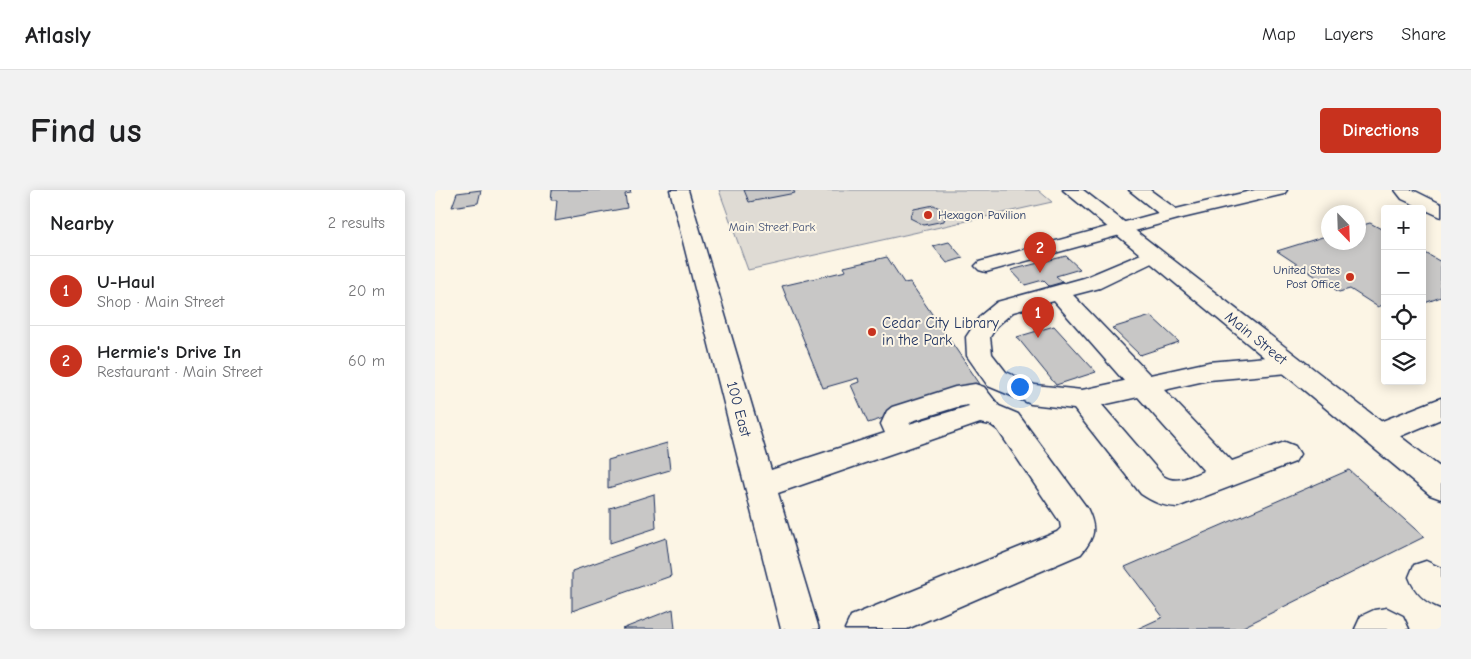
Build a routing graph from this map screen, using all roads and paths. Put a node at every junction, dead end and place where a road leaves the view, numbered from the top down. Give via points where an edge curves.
1 (679, 190) edge
2 (1072, 190) edge
3 (1138, 190) edge
4 (1277, 190) edge
5 (1403, 190) edge
6 (1441, 211) edge
7 (1173, 215) junction
8 (1121, 230) junction
9 (1153, 256) junction
10 (986, 266) dead end
11 (1058, 292) junction
12 (1288, 364) junction
13 (1145, 385) junction
14 (1082, 400) junction
15 (1441, 408) edge
16 (1377, 435) junction
17 (1285, 454) dead end
18 (1226, 475) junction
19 (760, 486) junction
20 (1441, 486) edge
21 (799, 629) edge
22 (865, 629) edge
23 (1374, 629) edge
24 (1391, 629) edge

1 - 19 street, 100 East
2 - 8 street, Main Street
3 - 7 street
4 - 7 street
5 - 6 street
7 - 8 street
8 - 9 street, Main Street
8 - 10 street
9 - 11 street via 1091,284
9 - 12 street, Main Street
11 - 13 street
11 - 14 street via 1005,307 987,321 978,338 980,356 997,379 1031,394
12 - 13 street via 1209,371
12 - 16 street, Main Street
13 - 14 street
13 - 18 street
14 - 18 street via 1152,485 1164,493 1177,494
15 - 16 street
16 - 20 street, Main Street
17 - 18 street
19 - 21 street, 100 East
19 - 22 street via 979,413 989,413 1008,422 1076,518 1078,533 1069,543
23 - 24 street via 1387,626

